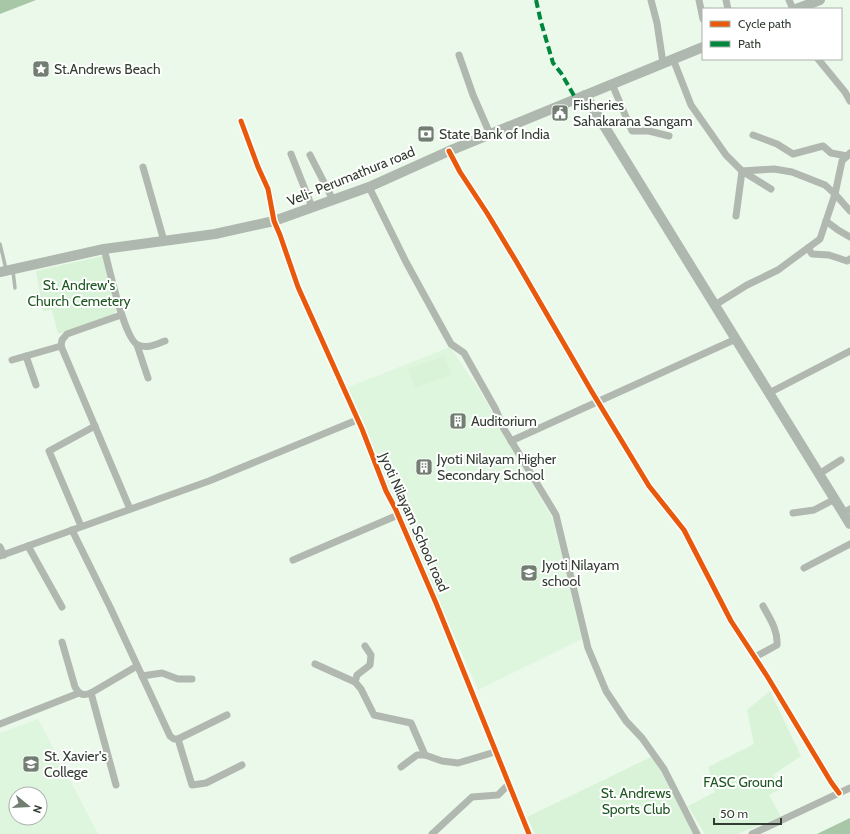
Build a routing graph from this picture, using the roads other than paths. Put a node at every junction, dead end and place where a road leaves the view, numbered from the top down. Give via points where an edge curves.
1 (651, 0) edge
2 (699, 0) edge
3 (820, 0) edge
4 (799, 8) edge
5 (702, 15) edge
6 (702, 47) edge
7 (459, 55) dead end
8 (673, 59) junction
9 (819, 60) edge
10 (663, 63) junction
11 (612, 84) junction
12 (585, 95) junction
13 (850, 101) edge
14 (241, 121) dead end
15 (490, 134) junction
16 (753, 135) dead end
17 (669, 136) dead end
18 (449, 151) junction
19 (291, 154) dead end
20 (848, 154) edge
21 (310, 155) dead end
22 (143, 167) dead end
23 (742, 171) junction
24 (369, 187) junction
25 (771, 189) dead end
26 (835, 194) junction
27 (333, 200) junction
28 (312, 207) junction
29 (850, 210) edge
30 (736, 216) dead end
31 (274, 221) junction
32 (826, 221) junction
33 (850, 237) edge
34 (164, 241) junction
35 (0, 244) edge
36 (808, 248) junction
37 (104, 249) junction
38 (850, 259) edge
39 (7, 270) edge
40 (14, 288) dead end
41 (715, 305) junction
42 (121, 315) junction
43 (736, 339) junction
44 (165, 341) dead end
45 (137, 345) junction
46 (61, 346) junction
47 (850, 351) edge
48 (26, 356) junction
49 (12, 360) dead end
50 (148, 378) dead end
51 (36, 385) dead end
52 (769, 393) junction
53 (598, 402) junction
54 (357, 420) junction
55 (95, 426) junction
56 (511, 440) junction
57 (841, 460) dead end
58 (819, 474) junction
59 (835, 499) junction
60 (130, 509) junction
61 (847, 511) edge
62 (793, 514) dead end
63 (398, 515) junction
64 (850, 524) edge
65 (81, 526) junction
66 (72, 530) junction
67 (850, 544) edge
68 (28, 546) junction
69 (0, 547) edge
70 (2, 555) edge
71 (293, 560) dead end
72 (804, 568) dead end
73 (763, 606) dead end
74 (62, 607) dead end
75 (62, 642) dead end
76 (365, 646) dead end
77 (755, 657) junction
78 (315, 664) dead end
79 (137, 666) junction
80 (142, 676) junction
81 (192, 679) dead end
82 (355, 682) junction
83 (91, 693) junction
84 (79, 694) junction
85 (227, 715) dead end
86 (0, 724) edge
87 (178, 739) junction
88 (496, 752) junction
89 (425, 755) junction
90 (242, 765) dead end
91 (401, 767) dead end
92 (116, 785) dead end
93 (508, 785) junction
94 (850, 788) edge
95 (839, 793) junction
96 (432, 834) edge
97 (529, 834) edge
98 (697, 834) edge
99 (752, 834) edge

1 - 10 street
2 - 5 street
3 - 4 main road
6 - 8 main road, Veli- Perumathura road
7 - 15 street
8 - 10 main road, Veli- Perumathura road
8 - 23 street via 691,105 726,155
9 - 13 street
10 - 11 main road, Veli- Perumathura road
11 - 12 main road, Veli- Perumathura road
11 - 17 street via 632,131 649,131
12 - 15 main road, Veli- Perumathura road
12 - 41 main road
14 - 31 street, Jyoti Nilayam School road via 268,189
15 - 18 main road, Veli- Perumathura road
16 - 20 street via 777,144 793,154 823,146 830,153
18 - 24 main road, Veli- Perumathura road
18 - 53 street
19 - 28 street
20 - 26 street via 842,161
21 - 27 street
22 - 34 street
23 - 25 street
23 - 26 street via 774,169 792,172 825,185
23 - 30 street
24 - 27 main road, Veli- Perumathura road
24 - 56 street via 406,262 452,344 464,354
26 - 29 street
26 - 32 street
27 - 28 main road, Veli- Perumathura road
28 - 31 main road, Veli- Perumathura road
31 - 34 main road, Veli- Perumathura road via 215,234
31 - 54 street, Jyoti Nilayam School road via 298,287
32 - 33 street
32 - 36 street via 820,239
34 - 37 main road, Veli- Perumathura road
35 - 39 lane
36 - 38 street via 812,254 828,255 847,261
36 - 41 street via 778,270
37 - 39 main road, Veli- Perumathura road
37 - 42 street
39 - 40 lane
41 - 43 main road
42 - 45 street via 131,340
42 - 46 street via 66,334
43 - 52 main road
43 - 53 street
44 - 45 street via 148,347
45 - 50 street
46 - 48 street
46 - 55 street
47 - 52 street
48 - 49 street
48 - 51 street
52 - 58 main road
53 - 56 street
53 - 77 street via 650,486 684,530 731,620
54 - 60 street via 209,481
54 - 63 street, Jyoti Nilayam School road
55 - 60 street
55 - 65 street via 48,451
56 - 98 street via 556,515 588,648 606,691 664,769
57 - 58 street
58 - 59 main road
59 - 61 main road
59 - 62 street via 814,510
60 - 65 street
61 - 64 main road
63 - 71 street
63 - 88 street, Jyoti Nilayam School road via 461,662
65 - 66 street
66 - 68 street
66 - 79 street
67 - 72 street
68 - 70 street
68 - 74 street
69 - 70 street
73 - 77 street via 775,626 778,639 777,645
75 - 84 street
76 - 82 street via 371,655 370,665 357,675
77 - 95 street
78 - 82 street
79 - 80 street
79 - 83 street
80 - 81 street via 162,673 178,679
80 - 87 street via 167,731 174,739
82 - 89 street via 374,715 411,723
83 - 84 street
83 - 92 street
84 - 86 street
85 - 87 street
87 - 90 street via 192,785 206,783
88 - 89 street via 458,763
88 - 93 street, Jyoti Nilayam School road
89 - 91 street via 417,755
93 - 96 street via 498,794 472,797
93 - 97 street, Jyoti Nilayam School road
94 - 95 street
95 - 99 street

